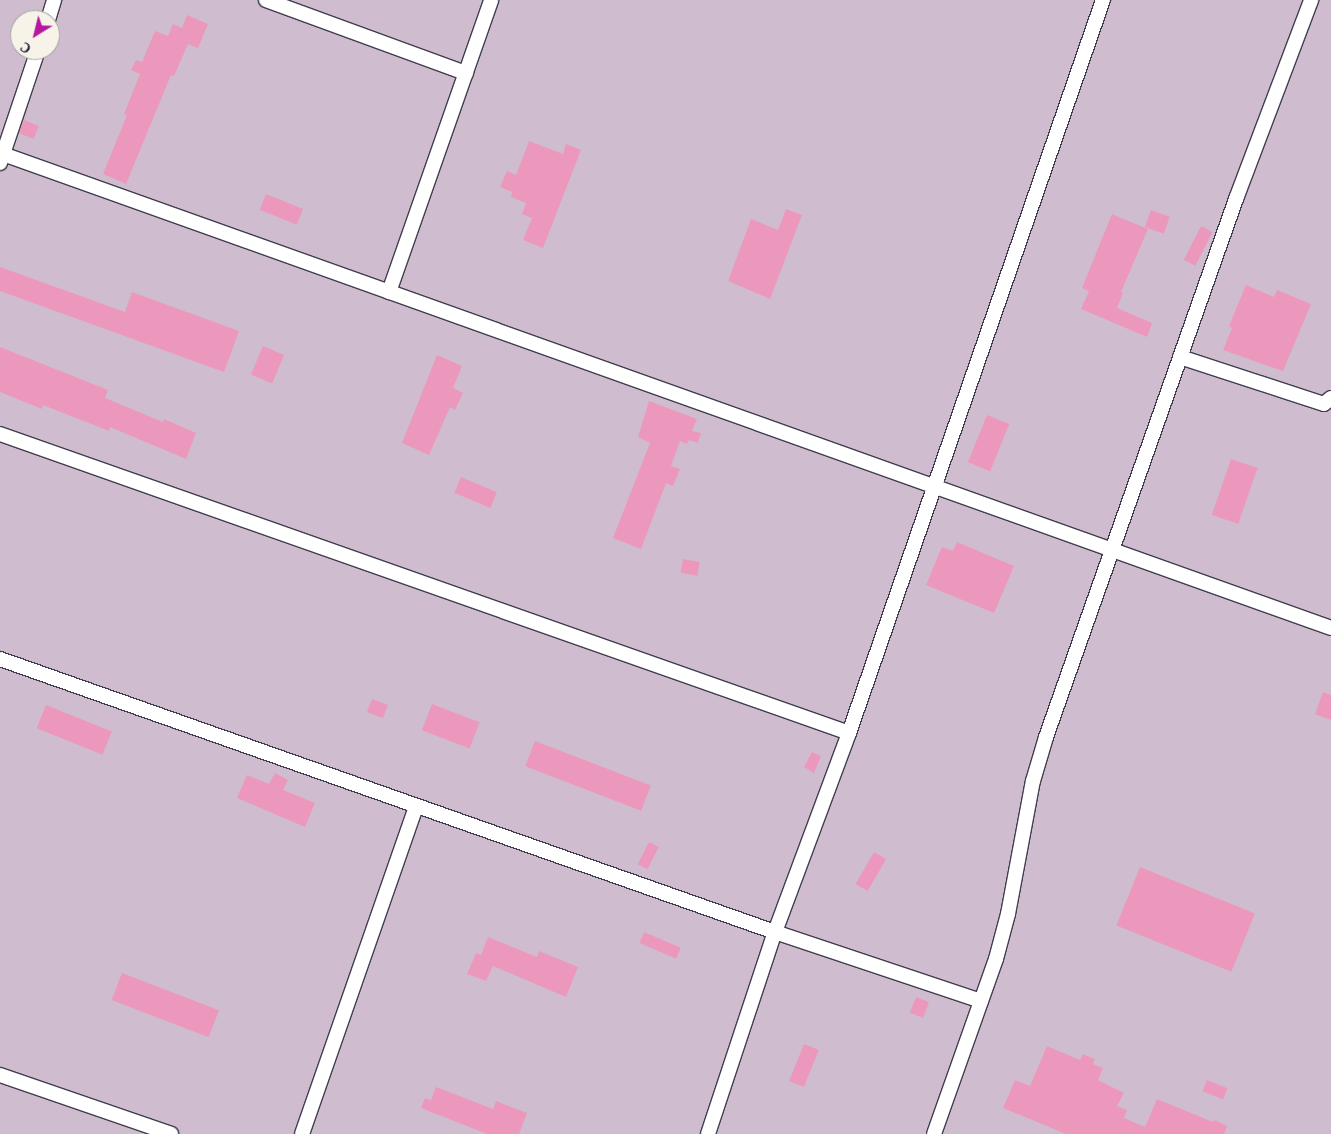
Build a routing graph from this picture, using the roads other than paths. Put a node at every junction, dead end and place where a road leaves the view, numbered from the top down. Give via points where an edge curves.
1 (266, 0) edge
2 (492, 0) edge
3 (1103, 0) edge
4 (1311, 0) edge
5 (35, 60) edge
6 (466, 72) junction
7 (1, 157) edge
8 (389, 292) junction
9 (1180, 357) junction
10 (1331, 398) edge
11 (0, 434) edge
12 (935, 487) junction
13 (1110, 550) junction
14 (1331, 628) edge
15 (0, 659) edge
16 (849, 733) junction
17 (416, 806) junction
18 (775, 932) junction
19 (980, 1002) junction
20 (0, 1075) edge
21 (171, 1134) edge
22 (302, 1134) edge
23 (708, 1134) edge
24 (934, 1134) edge

1 - 6 lane
2 - 6 lane
3 - 12 lane
4 - 9 lane
5 - 7 lane
6 - 8 lane
7 - 8 lane
8 - 12 lane
9 - 10 lane via 1324,404
9 - 13 lane
11 - 16 lane
12 - 13 lane
12 - 16 lane
13 - 14 lane
13 - 19 lane via 1033,781 1008,914
15 - 17 lane
16 - 18 lane
17 - 18 lane
17 - 22 lane
18 - 19 lane
18 - 23 lane
19 - 24 lane
20 - 21 lane

